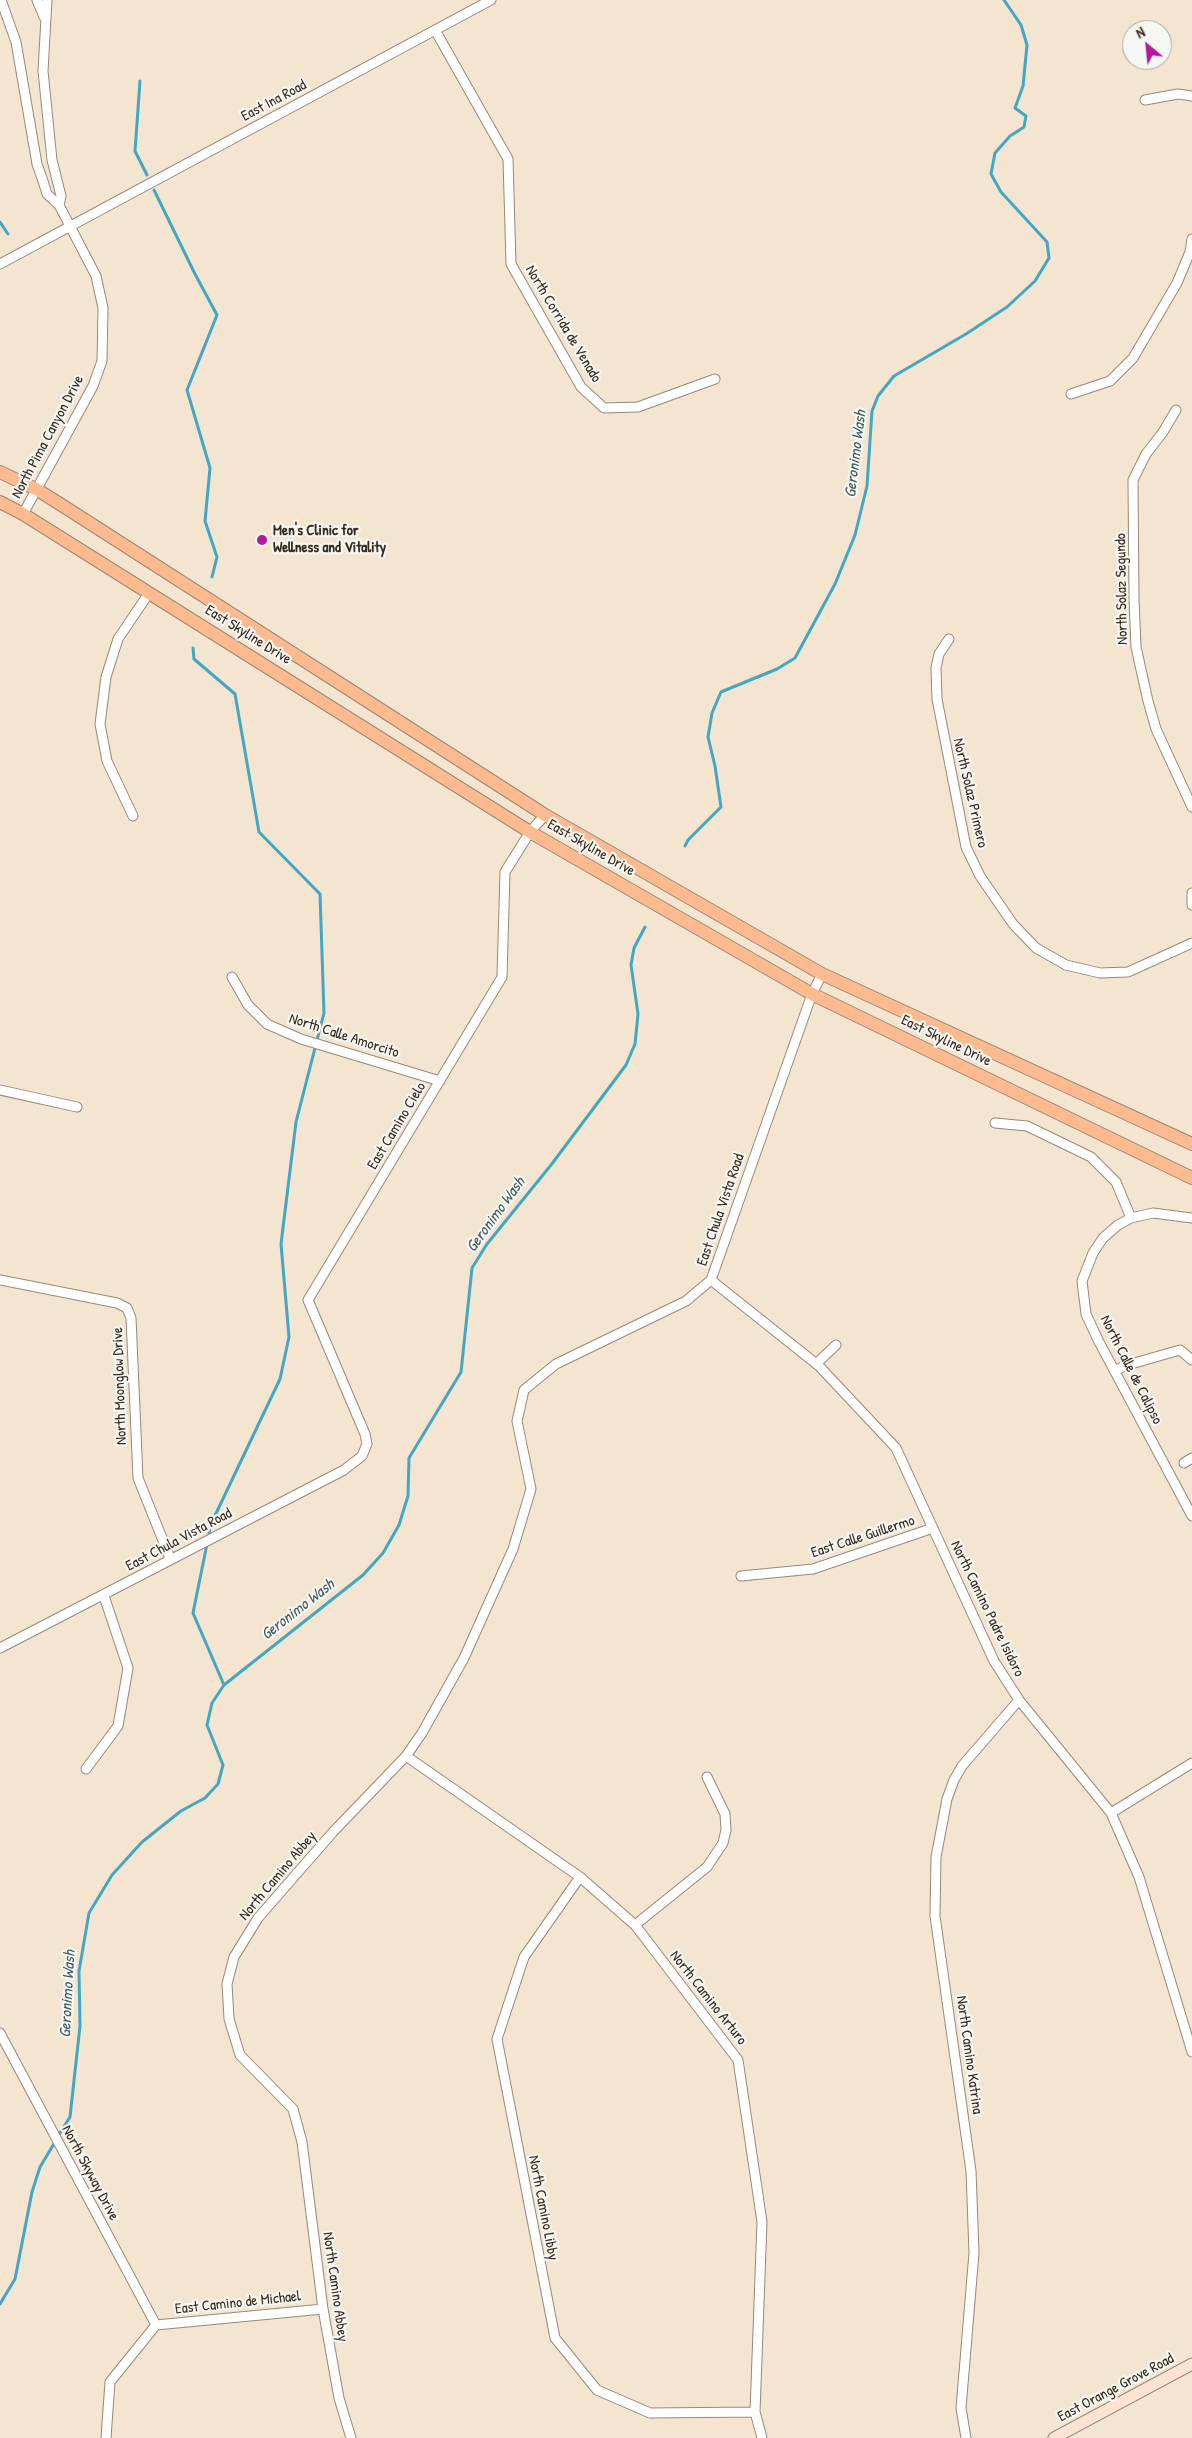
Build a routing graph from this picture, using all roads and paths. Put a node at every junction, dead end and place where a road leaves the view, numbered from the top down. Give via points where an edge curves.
1 (1, 0) edge
2 (37, 0) edge
3 (47, 0) edge
4 (491, 0) edge
5 (45, 19) junction
6 (435, 30) junction
7 (1192, 96) edge
8 (1145, 100) dead end
9 (59, 205) junction
10 (70, 226) junction
11 (1192, 239) edge
12 (0, 264) edge
13 (715, 379) dead end
14 (1071, 394) dead end
15 (1176, 410) dead end
16 (0, 472) edge
17 (36, 489) junction
18 (0, 502) edge
19 (23, 514) junction
20 (149, 593) junction
21 (949, 639) dead end
22 (1192, 807) edge
23 (546, 815) junction
24 (133, 816) dead end
25 (530, 832) junction
26 (1192, 893) edge
27 (1192, 905) edge
28 (1192, 943) edge
29 (822, 974) junction
30 (232, 977) dead end
31 (812, 994) junction
32 (440, 1081) junction
33 (0, 1090) edge
34 (77, 1107) dead end
35 (995, 1123) dead end
36 (1192, 1144) edge
37 (1192, 1178) edge
38 (1131, 1218) junction
39 (1192, 1218) edge
40 (0, 1280) edge
41 (711, 1280) junction
42 (836, 1345) dead end
43 (1192, 1360) edge
44 (816, 1364) junction
45 (1115, 1371) junction
46 (524, 1390) joint
47 (366, 1450) joint
48 (1192, 1516) edge
49 (933, 1528) junction
50 (170, 1558) junction
51 (741, 1576) dead end
52 (104, 1596) junction
53 (0, 1648) edge
54 (1018, 1700) junction
55 (406, 1756) junction
56 (1192, 1763) edge
57 (86, 1769) dead end
58 (707, 1777) dead end
59 (1111, 1813) junction
60 (580, 1876) junction
61 (635, 1925) junction
62 (0, 2033) edge
63 (1192, 2052) edge
64 (323, 2309) junction
65 (156, 2326) junction
66 (1192, 2364) edge
67 (755, 2412) junction
68 (106, 2438) edge
69 (352, 2438) edge
70 (762, 2438) edge
71 (966, 2438) edge
72 (1054, 2438) edge

1 - 9 street, North Pima Canyon Drive via 16,42 37,164 48,194
2 - 5 street, North Pima Canyon Drive
3 - 5 street, North Pima Canyon Drive
4 - 6 street, East Ina Road
5 - 9 street, North Pima Canyon Drive via 43,71 52,160 61,196
6 - 10 street, East Ina Road
6 - 13 street, North Corrida de Venado via 508,158 511,264 581,387 604,408 638,407
7 - 8 street via 1178,94
9 - 10 street, North Pima Canyon Drive
10 - 12 street, East Ina Road
10 - 17 street, North Pima Canyon Drive via 96,276 103,308 102,361 94,386
11 - 14 street via 1177,283 1133,358 1110,381
15 - 22 street, North Solaz Segundo via 1146,454 1133,480 1136,647 1156,729
16 - 17 main road, East Skyline Drive
17 - 19 street, North Pima Canyon Drive
17 - 23 main road, East Skyline Drive
18 - 19 main road, East Skyline Drive
19 - 20 main road, East Skyline Drive
20 - 24 street via 118,639 106,678 100,724 107,761
20 - 25 main road, East Skyline Drive
21 - 28 street, North Solaz Primero via 939,654 936,668 937,699 966,847 980,876 1013,924 1036,948 1066,965 1100,973 1128,972
23 - 25 street, East Camino Cielo
23 - 29 main road, East Skyline Drive
25 - 31 main road, East Skyline Drive
25 - 32 street, East Camino Cielo via 505,872 502,977
26 - 27 street
29 - 31 street, East Chula Vista Road
29 - 36 main road, East Skyline Drive
30 - 32 street, North Calle Amorcito via 248,1005 267,1024 301,1039
31 - 37 main road, East Skyline Drive
31 - 41 street, East Chula Vista Road
32 - 47 street, East Camino Cielo via 308,1300 366,1434
33 - 34 street
35 - 38 street via 1027,1126 1091,1157 1116,1182
38 - 39 street via 1152,1213
38 - 45 street, North Calle de Calipso via 1103,1238 1088,1262 1082,1281 1086,1314
40 - 50 street, North Moonglow Drive via 118,1303 127,1308 131,1318 138,1478
41 - 44 street, North Camino Padre Isidoro
41 - 46 street, East Chula Vista Road via 686,1301 556,1364
42 - 44 street
43 - 45 street via 1180,1350
44 - 49 street, North Camino Padre Isidoro via 896,1448
45 - 48 street, North Calle de Calipso
46 - 55 street, North Camino Abbey via 517,1421 531,1489 513,1549 464,1658
47 - 50 street, East Chula Vista Road via 344,1470
49 - 51 street, East Calle Guillermo via 813,1569
49 - 54 street, North Camino Padre Isidoro via 994,1661
50 - 52 street, East Chula Vista Road
52 - 53 street, East Chula Vista Road
52 - 57 street via 128,1668 118,1726
54 - 59 street, North Camino Padre Isidoro
54 - 71 street, North Camino Katrina via 954,1780 936,1857 935,1916 971,2171 974,2254 961,2408
55 - 60 street, North Camino Arturo
55 - 64 street, North Camino Abbey via 332,1832 258,1918 234,1957 227,1984 229,2019 240,2055 293,2109 302,2142
56 - 59 street
58 - 61 street via 724,1807 726,1830 723,1843 707,1867
59 - 63 street, North Camino Padre Isidoro via 1139,1877
60 - 61 street, North Camino Arturo
60 - 67 street, North Camino Libby via 524,1957 497,2039 555,2338 597,2390 650,2413
61 - 67 street, North Camino Arturo via 738,2060 762,2222
62 - 65 street, North Skyway Drive
64 - 65 street, East Camino de Michael
64 - 69 street, North Camino Abbey via 339,2398
65 - 68 street via 110,2382
66 - 72 main road, East Orange Grove Road
67 - 70 street, North Camino Arturo

